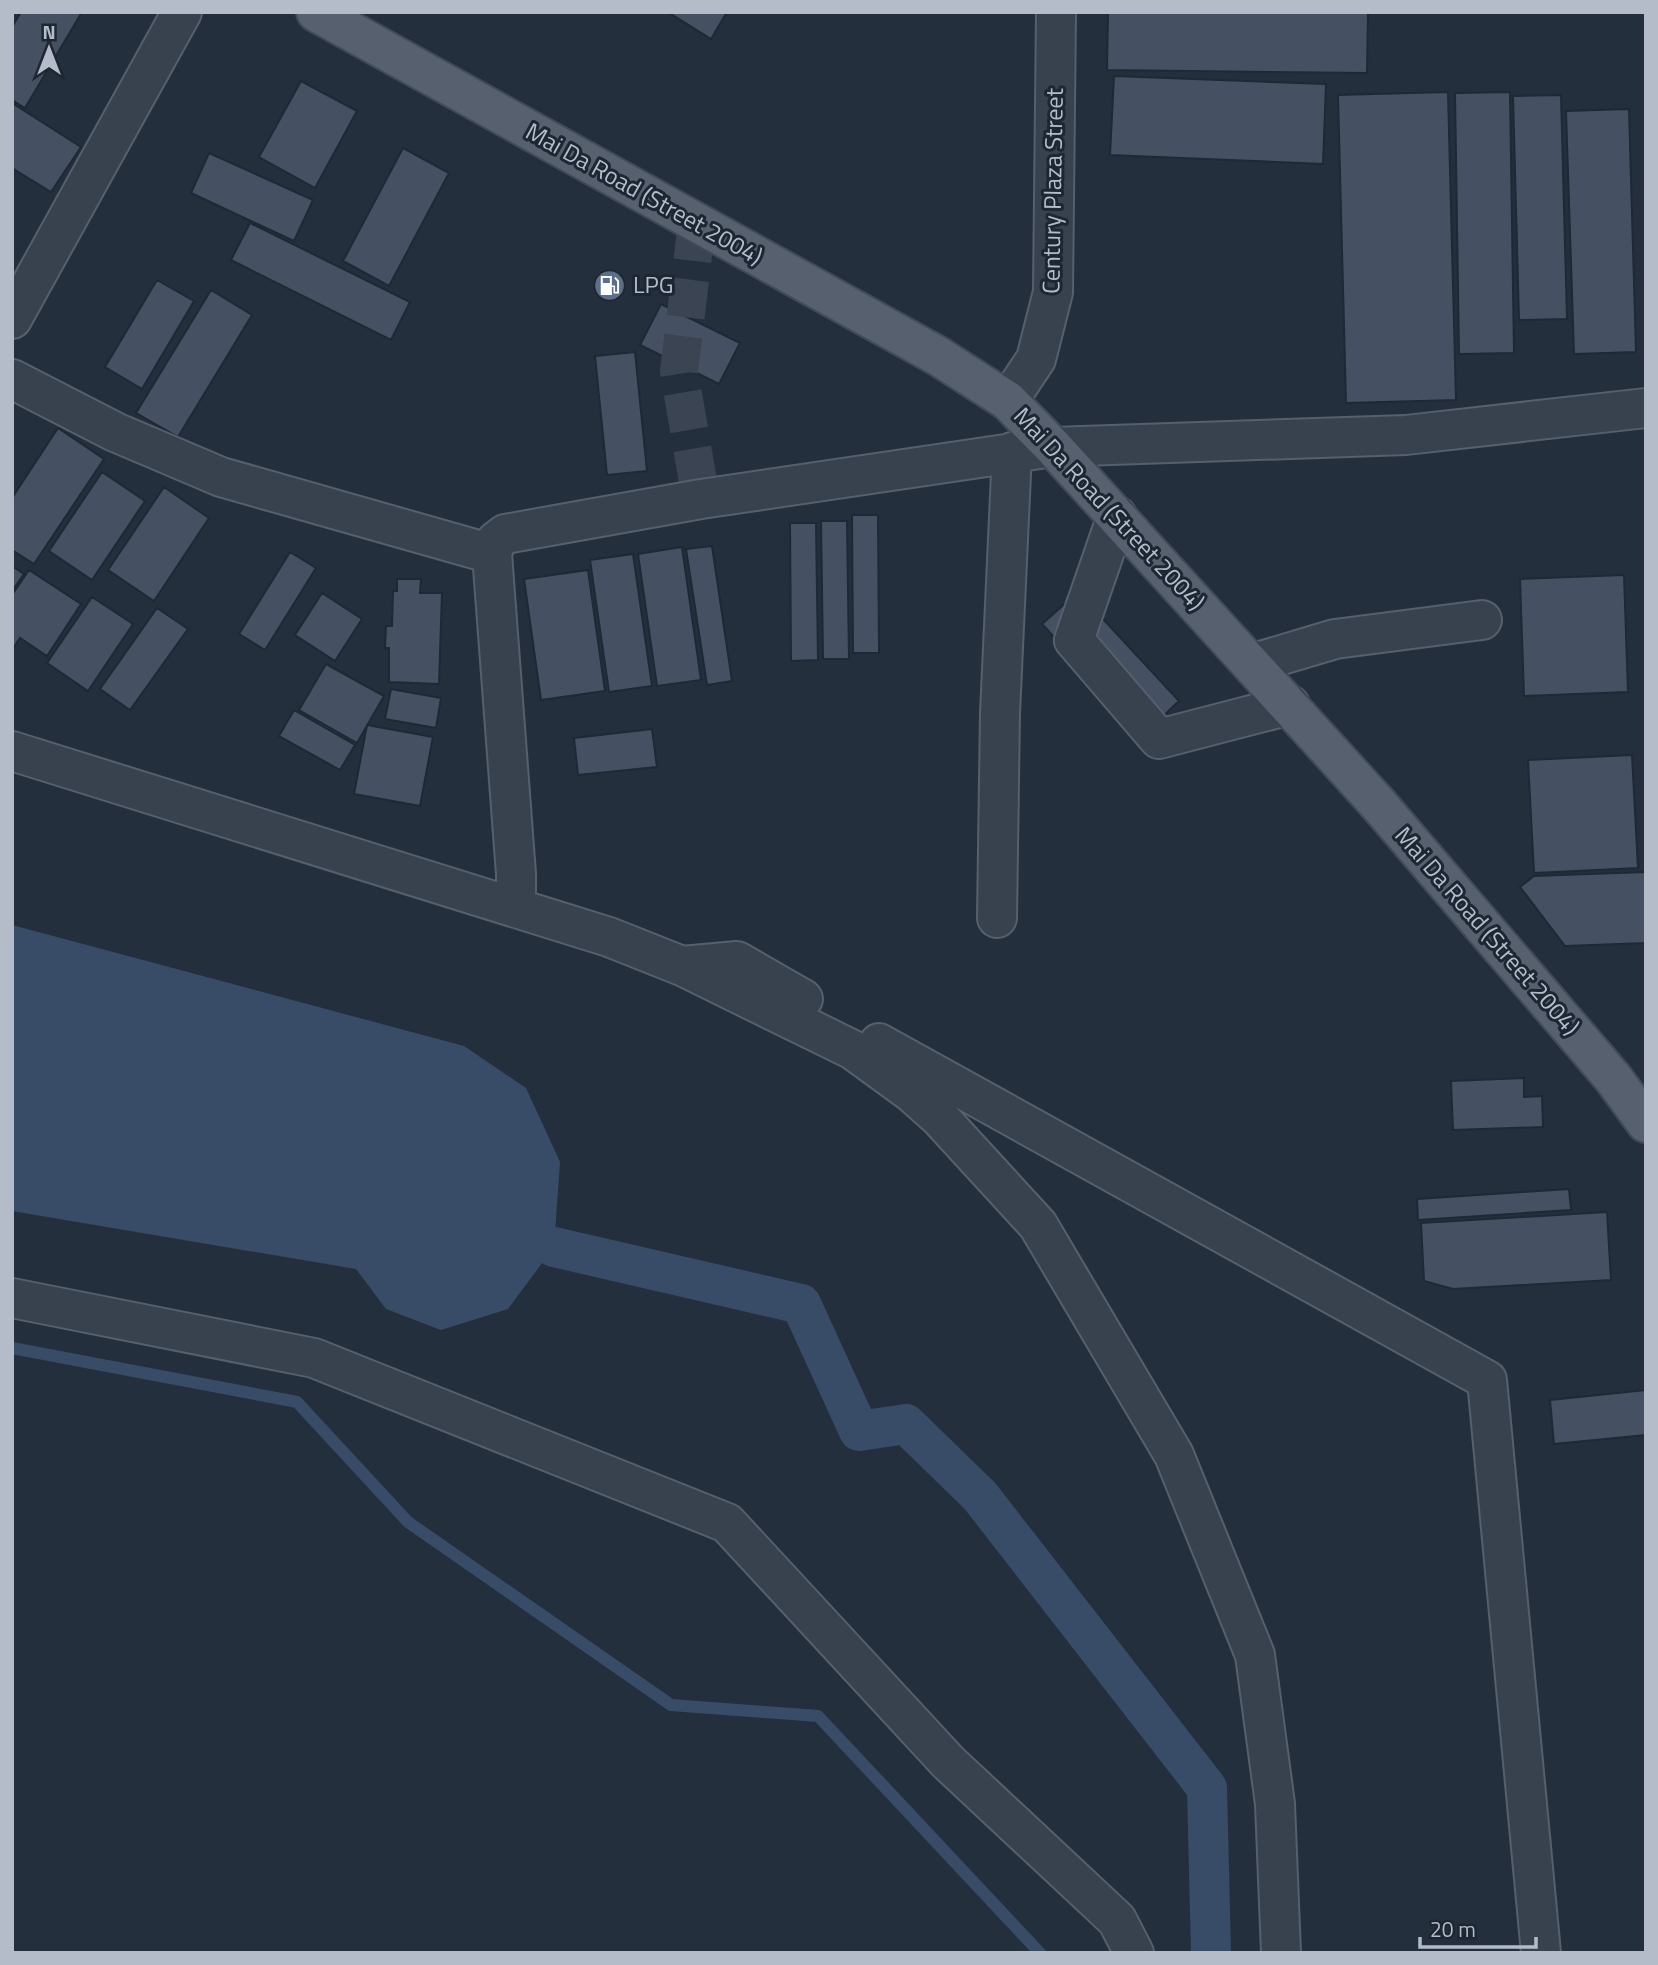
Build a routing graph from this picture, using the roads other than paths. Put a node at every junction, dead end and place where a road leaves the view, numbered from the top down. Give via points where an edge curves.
1 (182, 12) edge
2 (316, 12) edge
3 (1056, 12) edge
4 (12, 319) edge
5 (12, 379) edge
6 (1008, 401) junction
7 (1646, 408) edge
8 (1054, 447) junction
9 (1012, 452) junction
10 (1117, 516) junction
11 (492, 554) junction
12 (1482, 620) dead end
13 (1251, 664) junction
14 (1290, 705) junction
15 (12, 751) edge
16 (516, 908) junction
17 (997, 918) dead end
18 (924, 1084) junction
19 (1644, 1115) edge
20 (12, 1298) edge
21 (1134, 1953) edge
22 (1281, 1953) edge
23 (1541, 1953) edge

1 - 4 street
2 - 6 main road, Mai Da Road (Street 2004) via 938,356
3 - 6 street, Century Plaza Street via 1054,292 1036,359
5 - 11 street via 116,432 221,477
6 - 8 main road, Mai Da Road (Street 2004)
7 - 8 street via 1406,435
8 - 9 street
8 - 10 main road, Mai Da Road (Street 2004)
9 - 11 street via 505,534 496,541
9 - 17 street via 1000,713
10 - 13 main road, Mai Da Road (Street 2004)
10 - 14 street via 1074,640 1159,739
11 - 16 street
12 - 13 street via 1335,639
13 - 14 main road, Mai Da Road (Street 2004)
14 - 19 main road, Mai Da Road (Street 2004)
15 - 16 street
16 - 18 street via 682,966 737,961
18 - 22 street via 939,1117 1038,1225 1174,1455 1255,1655 1275,1804
18 - 23 street via 1487,1380
20 - 21 street via 314,1358 727,1523 948,1762 1117,1920

